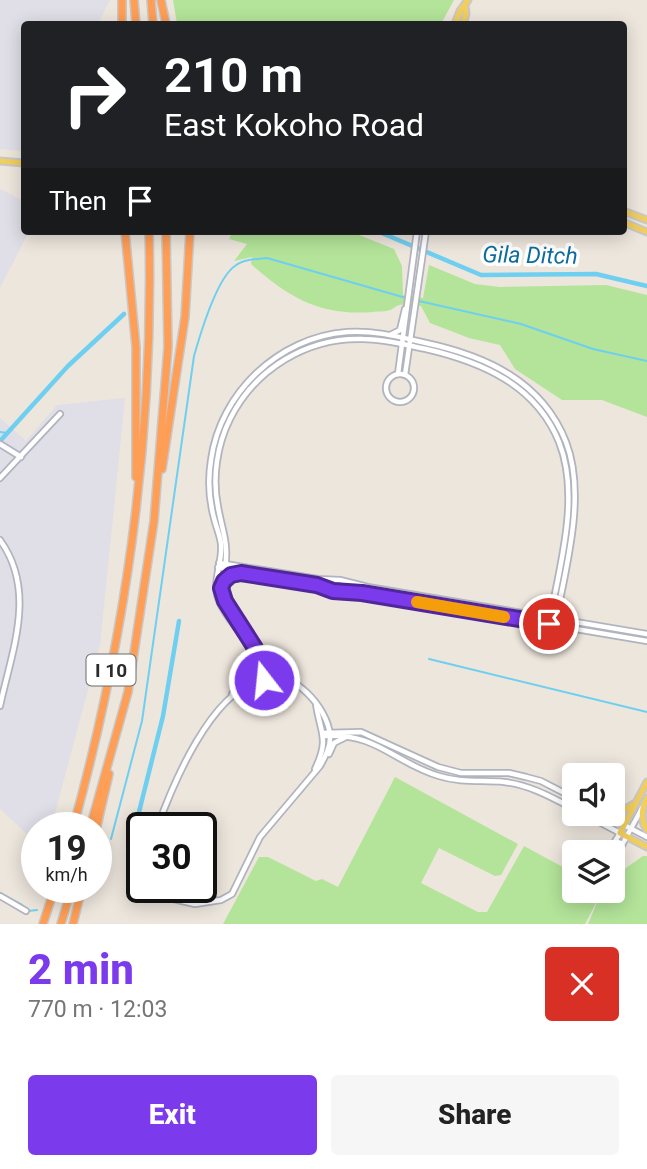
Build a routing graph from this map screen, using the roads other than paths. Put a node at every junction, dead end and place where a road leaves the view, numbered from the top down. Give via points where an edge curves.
1 (122, 0) edge
2 (134, 0) edge
3 (151, 0) edge
4 (161, 0) edge
5 (467, 3) edge
6 (122, 21) edge
7 (136, 21) edge
8 (153, 21) edge
9 (165, 21) edge
10 (456, 21) edge
11 (464, 21) edge
12 (0, 161) edge
13 (21, 163) edge
14 (627, 212) edge
15 (647, 220) edge
16 (627, 224) edge
17 (647, 232) edge
18 (125, 235) edge
19 (149, 235) edge
20 (166, 235) edge
21 (190, 235) edge
22 (416, 235) edge
23 (426, 235) edge
24 (408, 304) junction
25 (389, 335) junction
26 (403, 341) junction
27 (411, 343) junction
28 (294, 351) junction
29 (398, 374) junction
30 (405, 375) junction
31 (60, 414) dead end
32 (0, 444) edge
33 (217, 448) junction
34 (20, 457) junction
35 (0, 478) edge
36 (136, 509) junction
37 (153, 521) junction
38 (0, 540) edge
39 (219, 565) junction
40 (225, 566) junction
41 (241, 573) junction
42 (321, 580) junction
43 (320, 586) junction
44 (413, 598) junction
45 (553, 622) junction
46 (647, 634) edge
47 (647, 640) edge
48 (249, 647) junction
49 (257, 656) junction
50 (283, 676) junction
51 (260, 678) junction
52 (239, 685) junction
53 (301, 688) junction
54 (230, 698) junction
55 (316, 704) junction
56 (0, 706) edge
57 (322, 713) junction
58 (351, 733) junction
59 (327, 734) junction
60 (115, 742) junction
61 (320, 766) junction
62 (313, 773) junction
63 (469, 774) junction
64 (469, 782) junction
65 (647, 782) edge
66 (553, 787) junction
67 (562, 792) edge
68 (549, 795) junction
69 (647, 798) edge
70 (562, 802) edge
71 (636, 802) junction
72 (642, 808) junction
73 (625, 809) edge
74 (77, 812) edge
75 (95, 812) edge
76 (100, 812) edge
77 (163, 812) edge
78 (625, 823) edge
79 (625, 825) edge
80 (607, 826) edge
81 (624, 826) edge
82 (631, 828) junction
83 (647, 830) edge
84 (623, 834) junction
85 (647, 837) edge
86 (617, 840) edge
87 (622, 840) edge
88 (647, 847) edge
89 (0, 896) edge
90 (217, 901) edge
91 (49, 903) edge
92 (67, 903) edge
93 (78, 903) edge
94 (26, 911) dead end
95 (41, 924) edge
96 (61, 924) edge
97 (73, 924) edge

1 - 6 highway
2 - 7 highway
3 - 8 highway
4 - 9 highway
5 - 10 main road
5 - 11 main road
12 - 13 main road
14 - 15 main road
16 - 17 main road
18 - 36 highway via 136,347
19 - 36 highway, I 10 via 147,398
20 - 37 highway, I 10 via 168,347
21 - 37 highway via 177,385
22 - 24 street
23 - 27 street
24 - 25 street via 400,330
24 - 26 street
25 - 26 street
25 - 28 street via 345,332 314,339
26 - 27 street
26 - 28 street via 346,339
26 - 29 street
27 - 30 street
27 - 45 street via 499,367 533,391 558,425 570,456 576,503
28 - 33 street via 262,367 235,398
29 - 30 street
29 - 30 street via 386,386 396,401 405,400 413,391
31 - 34 street
32 - 34 street
33 - 39 street via 209,481 221,545
33 - 40 street via 215,482 227,546
34 - 35 street
36 - 74 highway, I 10 via 110,678
37 - 60 highway, I 10 via 128,692
38 - 56 street via 16,568 21,608
39 - 40 street
39 - 48 street via 219,602
40 - 41 street
40 - 42 street
41 - 43 street
41 - 49 street via 227,577 222,594
42 - 43 street
42 - 44 street via 340,580
43 - 44 street
44 - 45 street
45 - 46 street
45 - 47 street
48 - 51 street
48 - 52 street via 250,669
49 - 50 street
49 - 51 street
50 - 51 street
50 - 53 street
51 - 52 street
51 - 53 street
51 - 54 street
52 - 54 street
53 - 55 street
54 - 77 street via 215,713 191,753
55 - 57 street
55 - 59 street
57 - 58 street via 334,727
57 - 59 street
58 - 59 street
58 - 61 street via 334,743
58 - 63 street via 377,737 429,764
58 - 64 street via 436,775
59 - 61 street via 326,755
59 - 62 street
60 - 75 highway, I 10
60 - 76 highway
61 - 62 street
62 - 90 street via 260,836 232,894
63 - 64 street
63 - 66 street via 519,775
64 - 68 street via 518,784
65 - 71 main road
66 - 67 street
66 - 68 street
68 - 70 street
69 - 72 main road
71 - 73 main road
71 - 78 main road
72 - 82 street
72 - 83 main road
79 - 82 street
80 - 84 street
81 - 84 main road
82 - 84 street
82 - 85 street
84 - 86 street
84 - 87 street
84 - 88 main road
89 - 94 street
91 - 95 highway
92 - 96 highway
93 - 97 highway

